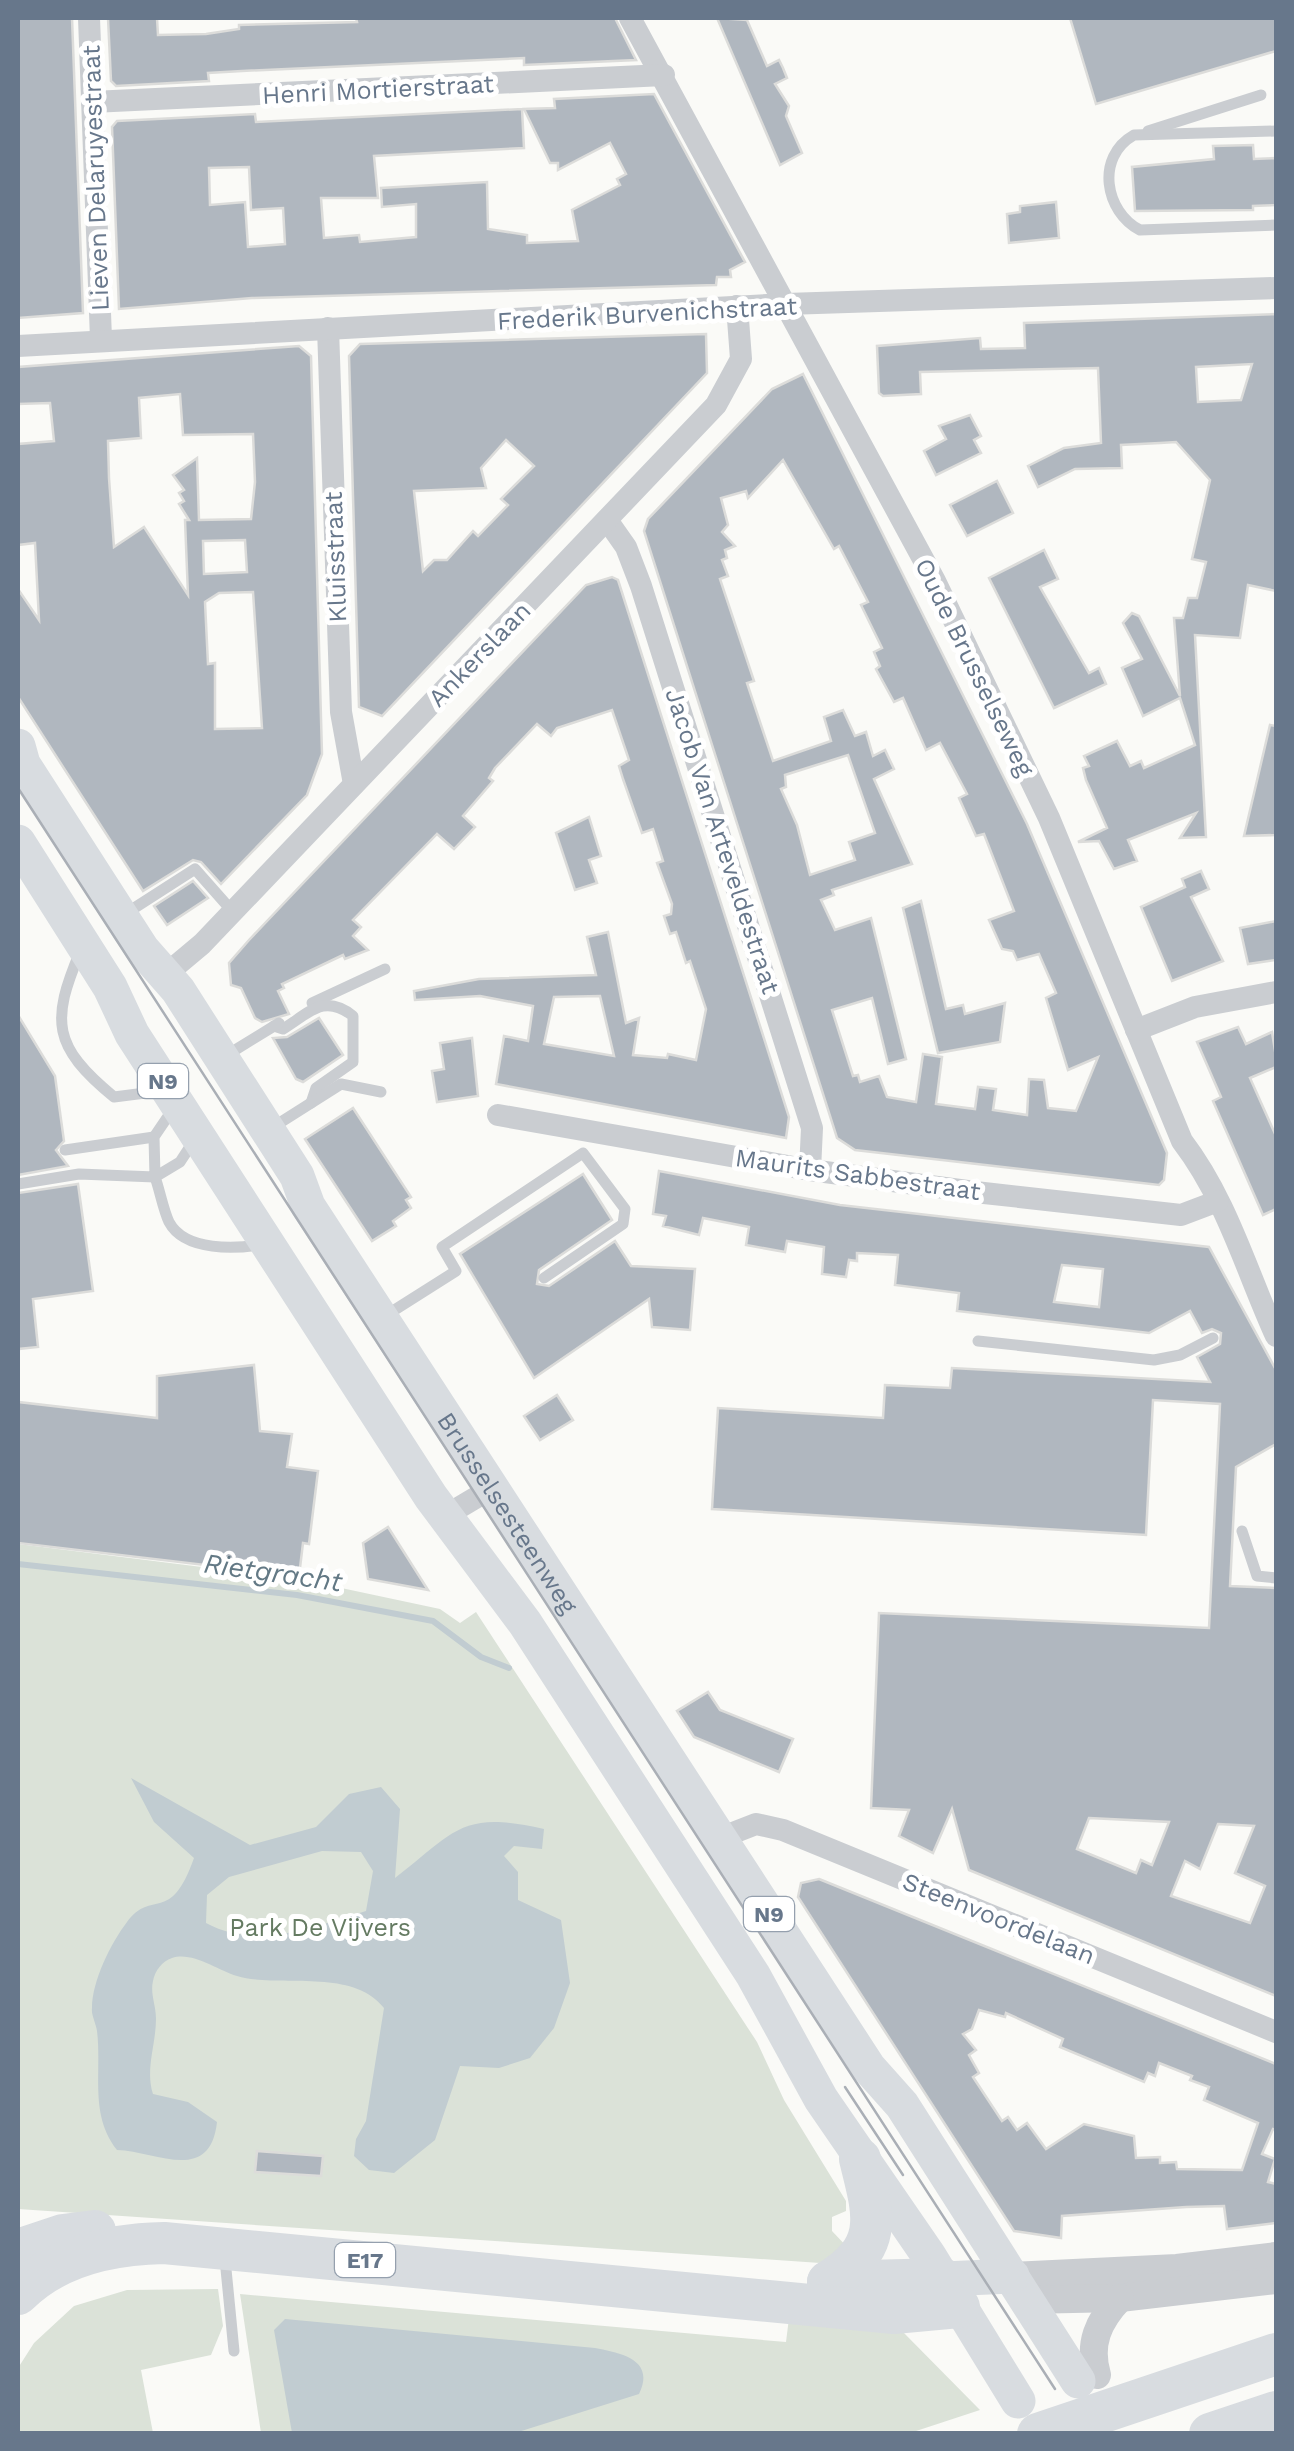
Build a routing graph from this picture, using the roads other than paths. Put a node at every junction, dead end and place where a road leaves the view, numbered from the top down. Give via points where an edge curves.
1 (89, 18) edge
2 (630, 18) edge
3 (664, 76) junction
4 (1261, 95) dead end
5 (92, 102) junction
6 (1276, 131) edge
7 (1134, 135) junction
8 (1276, 225) edge
9 (1276, 288) edge
10 (786, 304) junction
11 (738, 306) junction
12 (328, 328) junction
13 (101, 339) junction
14 (18, 346) edge
15 (607, 520) junction
16 (19, 758) edge
17 (354, 784) junction
18 (18, 842) edge
19 (232, 912) junction
20 (121, 917) junction
21 (84, 943) junction
22 (386, 969) dead end
23 (165, 975) junction
24 (1276, 992) edge
25 (274, 1026) junction
26 (1136, 1030) junction
27 (222, 1058) junction
28 (382, 1092) dead end
29 (173, 1096) junction
30 (310, 1104) junction
31 (498, 1114) dead end
32 (268, 1130) junction
33 (198, 1135) junction
34 (154, 1137) junction
35 (65, 1150) dead end
36 (810, 1170) junction
37 (156, 1177) junction
38 (18, 1184) edge
39 (1218, 1201) junction
40 (268, 1243) junction
41 (544, 1278) dead end
42 (382, 1318) junction
43 (1276, 1336) edge
44 (1213, 1338) dead end
45 (978, 1340) dead end
46 (492, 1488) junction
47 (446, 1516) junction
48 (1242, 1531) dead end
49 (1276, 1578) edge
50 (720, 1838) junction
51 (1276, 2032) edge
52 (860, 2159) junction
53 (224, 2241) junction
54 (1276, 2256) edge
55 (20, 2271) edge
56 (1276, 2280) edge
57 (828, 2282) junction
58 (1019, 2288) junction
59 (951, 2293) junction
60 (1120, 2298) junction
61 (234, 2351) dead end
62 (1276, 2354) edge
63 (1088, 2378) joint
64 (1276, 2412) edge
65 (1028, 2417) edge
66 (1210, 2434) edge

1 - 5 street, Lieven Delaruyestraat
2 - 3 street, Oude Brusselseweg
3 - 5 street, Henri Mortierstraat
3 - 10 street, Oude Brusselseweg
4 - 7 lane
5 - 13 street, Lieven Delaruyestraat
6 - 7 lane
7 - 8 lane via 1115,154 1110,176 1108,193 1121,220 1140,230
9 - 10 street, Frederik Burvenichstraat
10 - 11 street, Frederik Burvenichstraat
10 - 26 street, Oude Brusselseweg via 952,614 1048,818
11 - 12 street, Frederik Burvenichstraat
11 - 15 street, Ankerslaan via 741,360 724,395
12 - 13 street, Frederik Burvenichstraat
12 - 17 street, Kluisstraat via 340,712
13 - 14 street, Frederik Burvenichstraat
15 - 17 street, Ankerslaan
15 - 36 street, Jacob Van Arteveldestraat via 641,586 780,1018 812,1128
16 - 20 main road, Brusselsesteenweg / N9
17 - 19 street, Ankerslaan
18 - 21 main road, Brusselsesteenweg / N9
19 - 20 lane via 195,869
19 - 23 street, Ankerslaan
20 - 23 main road, Brusselsesteenweg / N9
21 - 29 main road, Brusselsesteenweg / N9
21 - 29 lane via 61,996 58,1026 93,1080 114,1097
22 - 25 lane
23 - 27 main road, Brusselsesteenweg / N9
24 - 26 street via 1228,998
25 - 27 lane
25 - 30 lane via 283,1029 323,1004 339,1004 353,1016 353,1062 316,1088
26 - 39 street, Oude Brusselseweg via 1182,1141
27 - 32 main road, Brusselsesteenweg / N9
28 - 30 lane via 341,1084
29 - 33 main road, Brusselsesteenweg / N9
29 - 34 lane
30 - 32 lane
31 - 36 street, Maurits Sabbestraat
32 - 42 main road, Brusselsesteenweg / N9 via 308,1206
33 - 37 lane via 180,1162
33 - 40 main road, Brusselsesteenweg / N9
34 - 35 lane
34 - 37 lane
36 - 39 street, Maurits Sabbestraat via 1181,1215
37 - 38 lane via 79,1174
37 - 40 lane via 170,1226 192,1240 237,1250
39 - 43 street, Oude Brusselseweg via 1242,1248 1256,1314
40 - 47 main road, Brusselsesteenweg / N9
41 - 42 lane via 623,1224 624,1209 583,1153 442,1247 456,1271
42 - 46 main road, Brusselsesteenweg / N9
44 - 45 lane via 1180,1356 1154,1360
46 - 47 street
46 - 50 main road, Brusselsesteenweg / N9
47 - 52 main road, Brusselsesteenweg / N9 via 525,1624 754,1974
48 - 49 lane via 1257,1576
50 - 51 street, Steenvoordelaan via 756,1824 783,1830
50 - 58 main road, Brusselsesteenweg / N9
52 - 57 highway, N9 via 870,2236 856,2263
52 - 59 main road, Brusselsesteenweg / N9
53 - 55 highway, E17 via 128,2244
53 - 57 highway via 688,2278
53 - 59 highway, E17 via 876,2311
53 - 61 lane
54 - 58 street
56 - 60 street
57 - 59 highway
58 - 59 main road
58 - 60 street
58 - 63 main road, Brusselsesteenweg / N9
59 - 65 main road, Brusselsesteenweg / N9
60 - 63 street, Brusselsesteenweg / N9 via 1097,2329
62 - 65 highway
64 - 66 highway

